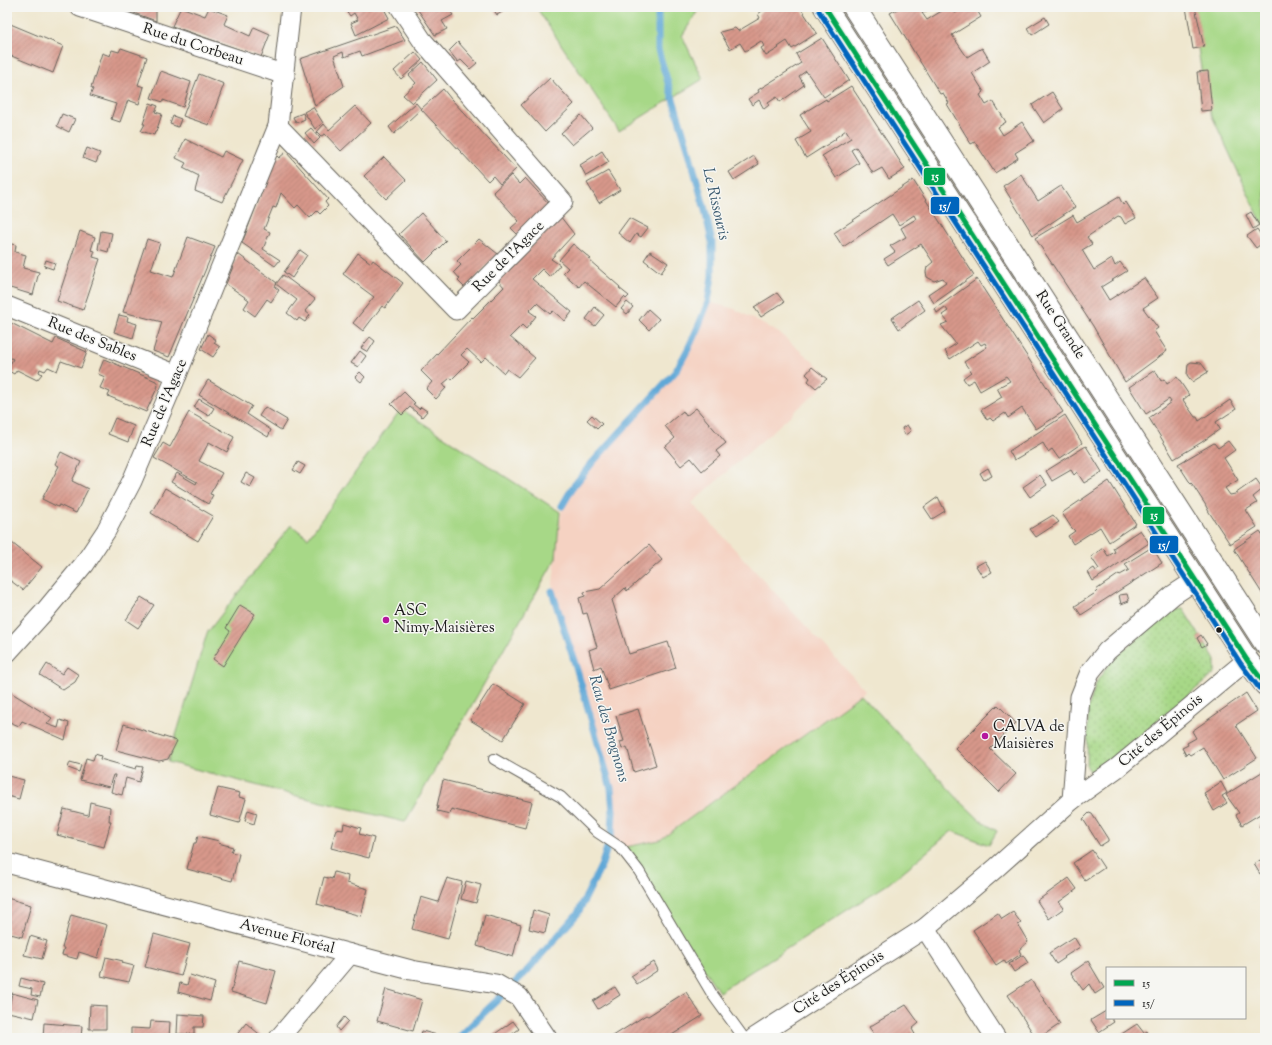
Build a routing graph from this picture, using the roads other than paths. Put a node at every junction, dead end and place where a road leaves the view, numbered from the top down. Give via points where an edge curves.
1 (80, 7) edge
2 (291, 7) edge
3 (400, 7) edge
4 (825, 7) edge
5 (854, 7) edge
6 (285, 76) junction
7 (278, 126) junction
8 (7, 306) edge
9 (177, 376) junction
10 (1196, 580) junction
11 (1265, 643) edge
12 (7, 653) edge
13 (1247, 660) junction
14 (1265, 684) edge
15 (494, 759) dead end
16 (1072, 800) junction
17 (7, 862) edge
18 (925, 928) junction
19 (350, 954) junction
20 (279, 1038) edge
21 (547, 1038) edge
22 (744, 1038) edge
23 (754, 1038) edge
24 (996, 1038) edge

1 - 6 street, Rue du Corbeau
2 - 6 street, Rue de l'Agace
3 - 7 street, Rue de l'Agace via 422,40 563,202 456,310
4 - 10 main road, Rue Grande
5 - 11 main road, Rue Grande
6 - 7 street, Rue de l'Agace
7 - 9 street, Rue de l'Agace
8 - 9 street, Rue des Sables
9 - 12 street, Rue de l'Agace via 132,481 106,531 84,564
10 - 13 main road, Rue Grande
10 - 16 street via 1173,595 1107,651 1090,672 1080,697
13 - 14 main road, Rue Grande
13 - 16 street, Cité des Épinois via 1117,768
15 - 22 lane via 561,797 597,832 621,848 639,871 712,994
16 - 18 street, Cité des Épinois
17 - 19 street, Avenue Floréal
18 - 23 street, Cité des Épinois
18 - 24 street
19 - 20 street
19 - 21 street, Avenue Floréal via 411,970 496,984 519,997

